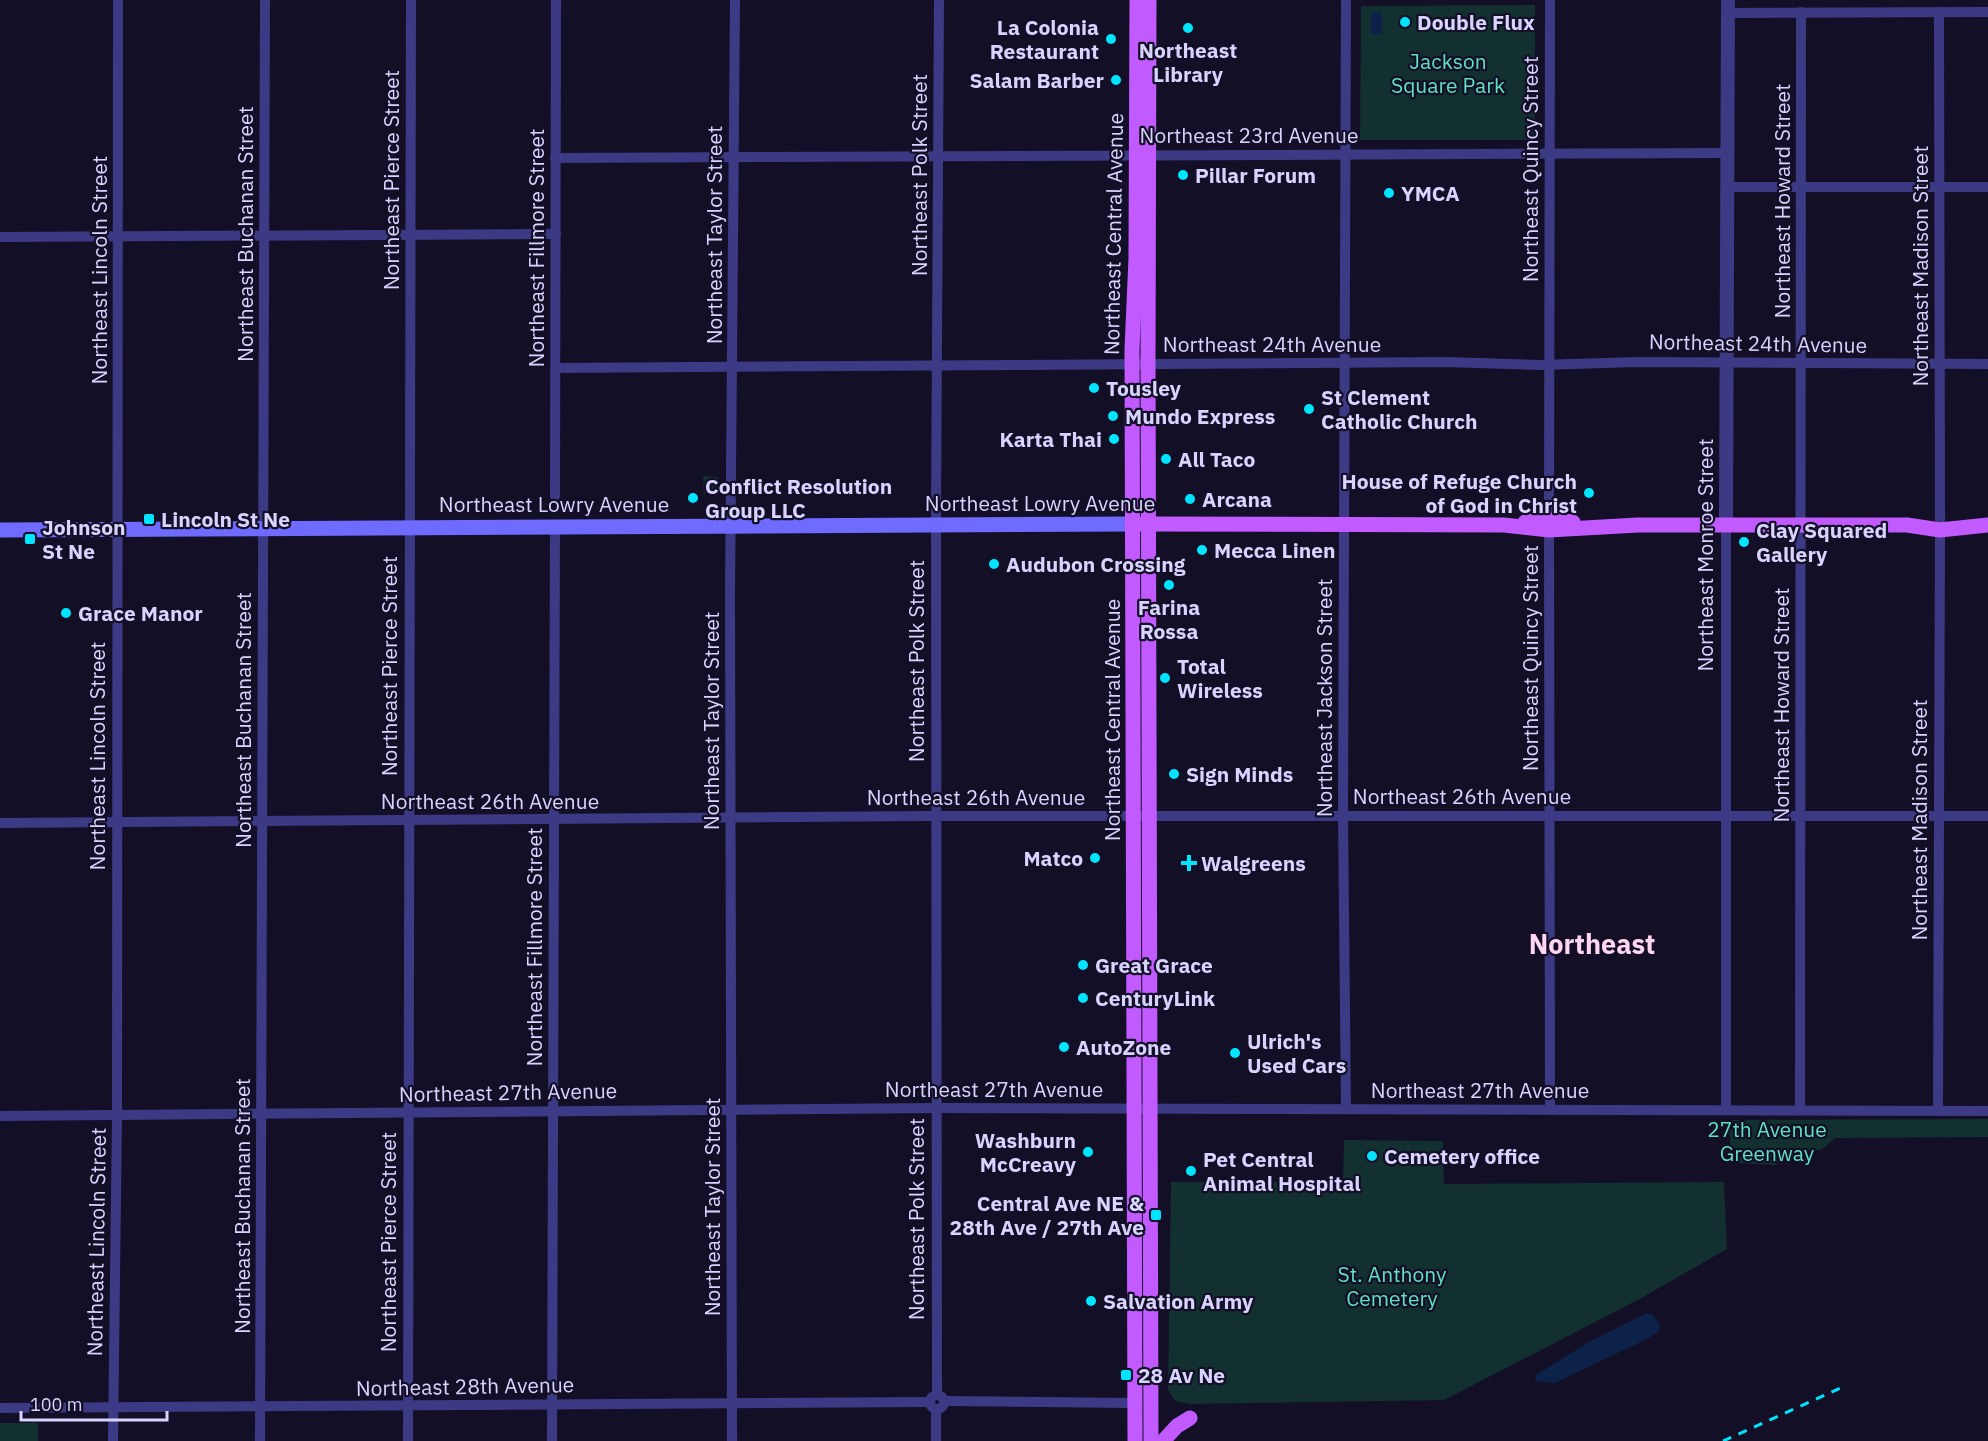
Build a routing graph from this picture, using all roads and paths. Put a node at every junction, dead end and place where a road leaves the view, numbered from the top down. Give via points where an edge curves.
1 (118, 0) edge
2 (265, 0) edge
3 (411, 0) edge
4 (556, 0) edge
5 (735, 0) edge
6 (939, 0) edge
7 (1137, 0) edge
8 (1149, 0) edge
9 (1346, 0) edge
10 (1550, 0) edge
11 (1728, 6) edge
12 (1801, 12) junction
13 (1939, 12) junction
14 (1988, 12) edge
15 (1548, 153) junction
16 (1727, 153) junction
17 (938, 154) junction
18 (1142, 154) junction
19 (1346, 154) junction
20 (733, 156) junction
21 (555, 158) junction
22 (1727, 187) junction
23 (1940, 187) junction
24 (1988, 187) edge
25 (1801, 188) junction
26 (556, 234) junction
27 (410, 235) junction
28 (264, 236) junction
29 (0, 237) edge
30 (119, 237) junction
31 (1726, 362) junction
32 (1140, 364) junction
33 (1345, 364) junction
34 (1802, 364) junction
35 (1940, 364) junction
36 (1988, 364) edge
37 (734, 365) junction
38 (938, 365) junction
39 (1549, 365) junction
40 (556, 368) junction
41 (555, 496) dead end
42 (1150, 523) junction
43 (936, 524) junction
44 (1133, 524) junction
45 (1345, 524) junction
46 (1549, 524) junction
47 (555, 525) junction
48 (732, 525) junction
49 (1726, 525) junction
50 (1801, 525) junction
51 (1940, 525) junction
52 (1981, 525) edge
53 (409, 526) junction
54 (263, 527) junction
55 (117, 528) junction
56 (0, 530) edge
57 (1343, 815) junction
58 (936, 816) junction
59 (1133, 816) junction
60 (1149, 816) junction
61 (1550, 816) junction
62 (1988, 816) edge
63 (731, 817) junction
64 (1727, 817) junction
65 (1800, 817) junction
66 (1939, 817) junction
67 (555, 820) junction
68 (407, 821) junction
69 (116, 822) junction
70 (262, 822) junction
71 (0, 823) edge
72 (936, 1108) junction
73 (1134, 1108) junction
74 (1151, 1108) junction
75 (1346, 1109) junction
76 (1550, 1109) junction
77 (730, 1110) junction
78 (1726, 1110) junction
79 (1800, 1110) junction
80 (553, 1111) junction
81 (1938, 1111) junction
82 (1988, 1111) edge
83 (408, 1113) junction
84 (262, 1114) junction
85 (117, 1115) junction
86 (0, 1116) edge
87 (732, 1402) junction
88 (936, 1402) junction
89 (553, 1403) junction
90 (1133, 1403) junction
91 (408, 1406) junction
92 (113, 1407) junction
93 (260, 1407) junction
94 (0, 1408) edge
95 (1190, 1418) dead end
96 (113, 1441) edge
97 (260, 1441) edge
98 (408, 1441) edge
99 (552, 1441) edge
100 (732, 1441) edge
101 (936, 1441) edge
102 (1135, 1441) edge
103 (1151, 1441) edge
104 (1163, 1441) edge

1 - 30 street, Northeast Lincoln Street
2 - 28 street, Northeast Buchanan Street
3 - 27 street, Northeast Pierce Street
4 - 21 street, Northeast Fillmore Street
5 - 20 street, Northeast Taylor Street
6 - 17 street, Northeast Polk Street
7 - 18 main road, Northeast Central Avenue
8 - 18 main road, Northeast Central Avenue
9 - 19 street, Northeast Jackson Street
10 - 15 street, Northeast Quincy Street
11 - 12 street
11 - 16 street, Northeast Monroe Street
12 - 13 street
12 - 25 street, Northeast Howard Street
13 - 14 street
13 - 23 street, Northeast Madison Street
15 - 16 street, Northeast 23rd Avenue
15 - 19 street, Northeast 23rd Avenue
15 - 39 street, Northeast Quincy Street
16 - 22 street, Northeast Monroe Street
17 - 18 street, Northeast 23rd Avenue
17 - 20 street, Northeast 23rd Avenue
17 - 38 street, Northeast Polk Street
18 - 19 street, Northeast 23rd Avenue
18 - 32 main road, Northeast Central Avenue
19 - 33 street, Northeast Jackson Street
20 - 21 street, Northeast 23rd Avenue
20 - 37 street, Northeast Taylor Street
21 - 26 street, Northeast Fillmore Street
22 - 25 street
22 - 31 street, Northeast Monroe Street
23 - 24 street
23 - 25 street
23 - 35 street, Northeast Madison Street
25 - 34 street, Northeast Howard Street
26 - 27 street
26 - 40 street, Northeast Fillmore Street
27 - 28 street
27 - 53 street, Northeast Pierce Street
28 - 30 street
28 - 54 street, Northeast Buchanan Street
29 - 30 street
30 - 55 street, Northeast Lincoln Street
31 - 34 street, Northeast 24th Avenue
31 - 39 street, Northeast 24th Avenue
31 - 49 street, Northeast Monroe Street
32 - 33 street, Northeast 24th Avenue
32 - 38 street, Northeast 24th Avenue
32 - 42 main road, Northeast Central Avenue
32 - 44 main road, Northeast Central Avenue
33 - 39 street, Northeast 24th Avenue
33 - 45 street, Northeast Jackson Street
34 - 35 street, Northeast 24th Avenue
34 - 50 street, Northeast Howard Street
35 - 36 street, Northeast 24th Avenue
35 - 51 street, Northeast Madison Street
37 - 38 street, Northeast 24th Avenue
37 - 40 street, Northeast 24th Avenue
37 - 48 street, Northeast Taylor Street
38 - 43 street, Northeast Polk Street
39 - 46 street, Northeast Quincy Street
40 - 41 street, Northeast Fillmore Street
42 - 44 main road, Northeast Lowry Avenue
42 - 45 main road, Northeast Lowry Avenue
42 - 60 main road, Northeast Central Avenue
43 - 44 main road, Northeast Lowry Avenue
43 - 48 main road, Northeast Lowry Avenue
43 - 58 street, Northeast Polk Street
44 - 59 main road, Northeast Central Avenue
45 - 46 main road, Northeast Lowry Avenue
45 - 57 street, Northeast Jackson Street
46 - 49 main road, Northeast Lowry Avenue
46 - 61 street, Northeast Quincy Street
47 - 48 main road, Northeast Lowry Avenue
47 - 53 main road, Northeast Lowry Avenue
47 - 67 street, Northeast Fillmore Street
48 - 63 street, Northeast Taylor Street
49 - 50 main road, Northeast Lowry Avenue
49 - 64 street, Northeast Monroe Street
50 - 51 main road, Northeast Lowry Avenue
50 - 65 street, Northeast Howard Street
51 - 52 main road, Northeast Lowry Avenue
51 - 66 street, Northeast Madison Street
53 - 54 main road, Northeast Lowry Avenue
53 - 68 street, Northeast Pierce Street
54 - 55 main road, Northeast Lowry Avenue
54 - 70 street, Northeast Buchanan Street
55 - 56 main road, Northeast Lowry Avenue
55 - 69 street, Northeast Lincoln Street
57 - 60 street, Northeast 26th Avenue
57 - 61 street, Northeast 26th Avenue
57 - 75 street, Northeast Jackson Street
58 - 59 street, Northeast 26th Avenue
58 - 63 street, Northeast 26th Avenue
58 - 72 street, Northeast Polk Street
59 - 60 street, Northeast 26th Avenue
59 - 73 main road, Northeast Central Avenue
60 - 74 main road, Northeast Central Avenue
61 - 64 street, Northeast 26th Avenue
61 - 76 street, Northeast Quincy Street
62 - 66 street, Northeast 26th Avenue
63 - 67 street, Northeast 26th Avenue
63 - 77 street, Northeast Taylor Street
64 - 65 street, Northeast 26th Avenue
64 - 78 street, Northeast Monroe Street
65 - 66 street, Northeast 26th Avenue
65 - 79 street, Northeast Howard Street
66 - 81 street, Northeast Madison Street
67 - 68 street, Northeast 26th Avenue
67 - 80 street, Northeast Fillmore Street
68 - 70 street, Northeast 26th Avenue
68 - 83 street, Northeast Pierce Street
69 - 70 street, Northeast 26th Avenue
69 - 71 street, Northeast 26th Avenue
69 - 85 street, Northeast Lincoln Street
70 - 84 street, Northeast Buchanan Street
72 - 73 street, Northeast 27th Avenue
72 - 77 street, Northeast 27th Avenue
72 - 88 street, Northeast Polk Street
73 - 74 street, Northeast 27th Avenue
73 - 90 main road, Northeast Central Avenue
74 - 75 street, Northeast 27th Avenue
74 - 103 main road, Northeast Central Avenue
75 - 76 street, Northeast 27th Avenue
76 - 78 street, Northeast 27th Avenue
77 - 80 street, Northeast 27th Avenue
77 - 87 street, Northeast Taylor Street
78 - 79 street, Northeast 27th Avenue
79 - 81 street, Northeast 27th Avenue
80 - 83 street, Northeast 27th Avenue
80 - 89 street, Northeast Fillmore Street
81 - 82 street, Northeast 27th Avenue
83 - 84 street, Northeast 27th Avenue
83 - 91 street, Northeast Pierce Street
84 - 85 street, Northeast 27th Avenue
84 - 93 street, Northeast Buchanan Street
85 - 86 street, Northeast 27th Avenue
85 - 92 street, Northeast Lincoln Street
87 - 88 street, Northeast 28th Avenue
87 - 89 street, Northeast 28th Avenue
87 - 100 street, Northeast Taylor Street
88 - 90 street, Northeast 28th Avenue
88 - 101 street, Northeast Polk Street
89 - 91 street, Northeast 28th Avenue
89 - 99 street, Northeast Fillmore Street
90 - 102 main road, Northeast Central Avenue
91 - 93 street, Northeast 28th Avenue
91 - 98 street, Northeast Pierce Street
92 - 93 street, Northeast 28th Avenue
92 - 94 street, Northeast 28th Avenue
92 - 96 street, Northeast Lincoln Street
93 - 97 street, Northeast Buchanan Street
95 - 104 main road

